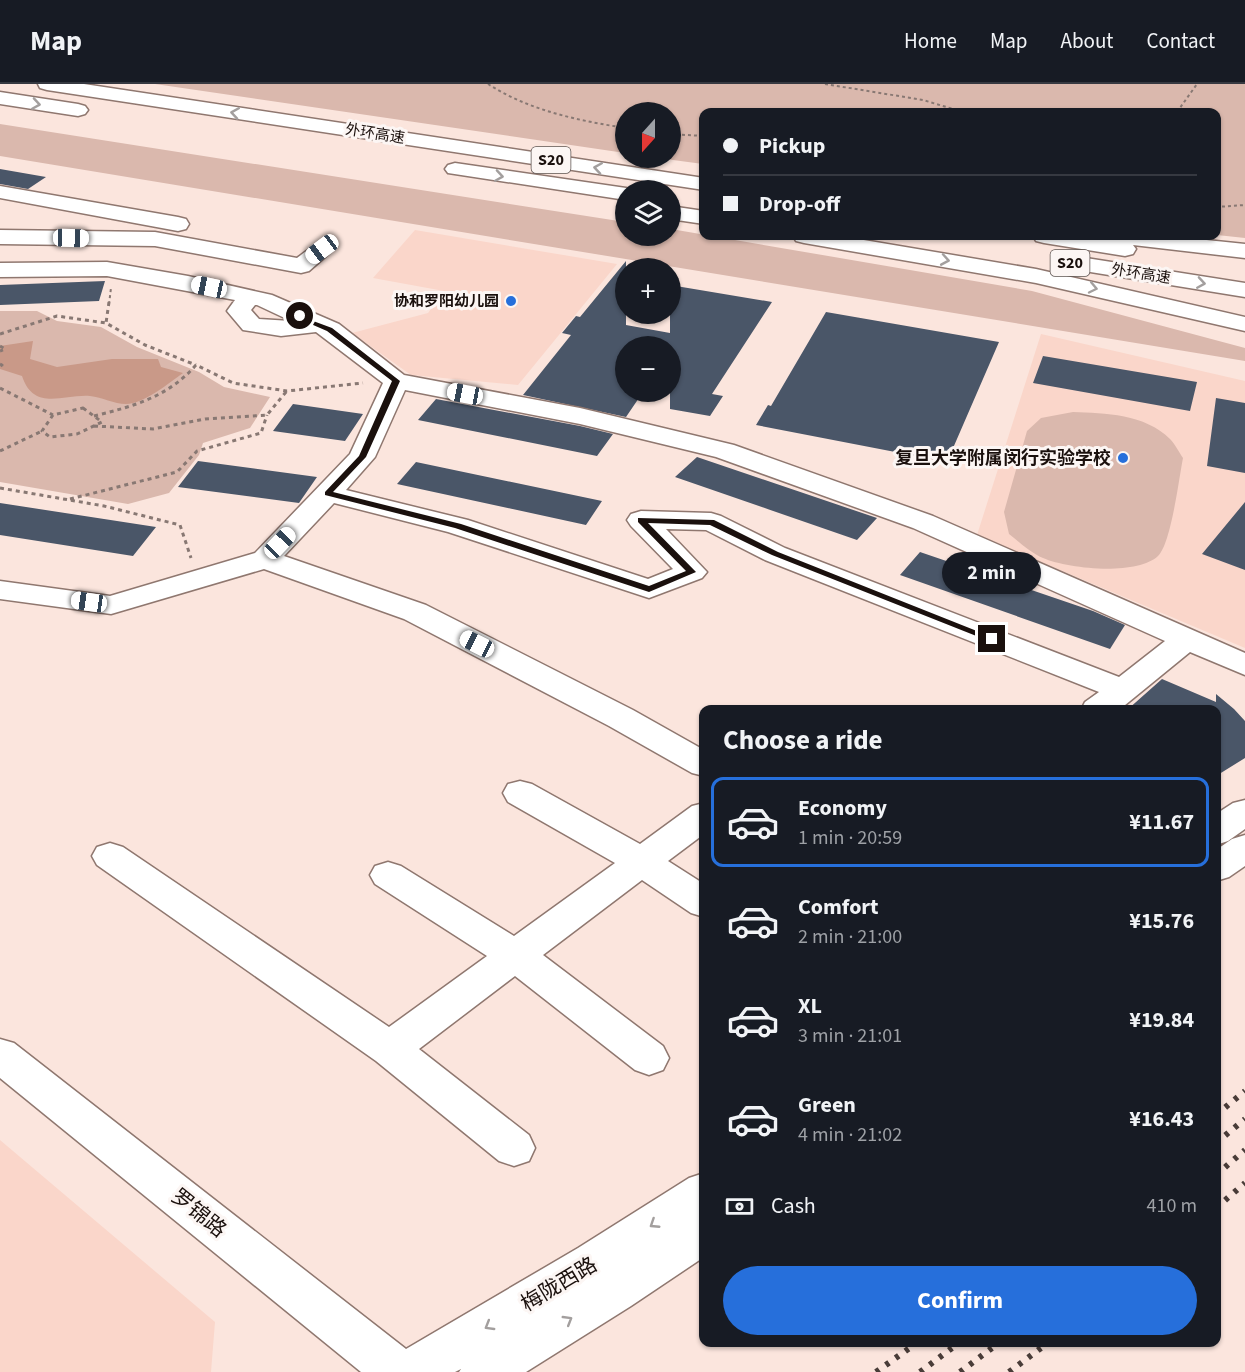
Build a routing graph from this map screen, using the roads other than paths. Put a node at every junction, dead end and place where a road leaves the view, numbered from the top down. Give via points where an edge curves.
1 (47, 84) edge
2 (0, 98) edge
3 (96, 113) dead end
4 (441, 167) dead end
5 (699, 183) edge
6 (580, 189) junction
7 (0, 192) edge
8 (615, 193) edge
9 (31, 198) junction
10 (615, 202) edge
11 (681, 203) edge
12 (699, 205) edge
13 (8, 214) dead end
14 (681, 214) edge
15 (699, 217) edge
16 (0, 237) edge
17 (119, 239) junction
18 (827, 240) edge
19 (920, 240) edge
20 (1069, 240) edge
21 (1149, 240) edge
22 (1245, 251) edge
23 (1245, 268) edge
24 (0, 270) edge
25 (111, 270) junction
26 (1245, 290) edge
27 (1245, 324) edge
28 (396, 381) junction
29 (327, 494) junction
30 (265, 559) junction
31 (0, 590) edge
32 (1186, 639) junction
33 (1245, 665) edge
34 (1123, 690) junction
35 (1104, 705) edge
36 (699, 762) edge
37 (520, 793) dead end
38 (1245, 812) edge
39 (699, 819) edge
40 (1221, 829) edge
41 (1245, 848) edge
42 (110, 856) dead end
43 (641, 861) junction
44 (1221, 865) edge
45 (388, 875) dead end
46 (699, 900) edge
47 (515, 955) junction
48 (390, 1049) junction
49 (0, 1055) edge
50 (649, 1058) dead end
51 (514, 1148) dead end
52 (699, 1195) edge
53 (699, 1235) edge
54 (398, 1372) edge
55 (412, 1372) edge
56 (483, 1372) edge

5 -> 1 main road, 外环高速 / S20
2 -> 3 main road
4 -> 6 main road, S20
6 - 8 main road, S20
6 - 10 main road
7 - 9 main road
9 - 13 main road
9 - 17 main road via 322,249 301,266 155,239
11 - 12 main road
14 - 15 main road
16 - 17 main road
17 - 25 main road
18 -> 27 main road via 1071,283
19 -> 26 main road, 外环高速 / S20
20 - 23 main road, 外环高速 / S20
21 - 22 main road
24 - 25 main road
25 - 28 main road via 264,300 330,329
28 - 29 main road via 362,457
28 - 32 main road via 580,416 725,451 924,522
29 - 30 main road
29 - 34 main road via 458,526 649,589 692,572 640,520 711,522 775,554
30 - 31 main road via 111,605
30 - 36 main road via 415,612
32 - 33 main road
32 - 34 main road
34 - 35 main road
37 - 43 main road
38 - 40 main road
39 - 43 main road
41 - 44 main road
42 - 48 main road
43 - 46 main road
43 - 47 main road
45 - 47 main road
47 - 48 main road
47 - 50 main road
48 - 51 main road
49 - 54 main road, 罗锦路
52 -> 55 main road, 梅陇西路
56 -> 53 main road, 梅陇西路

